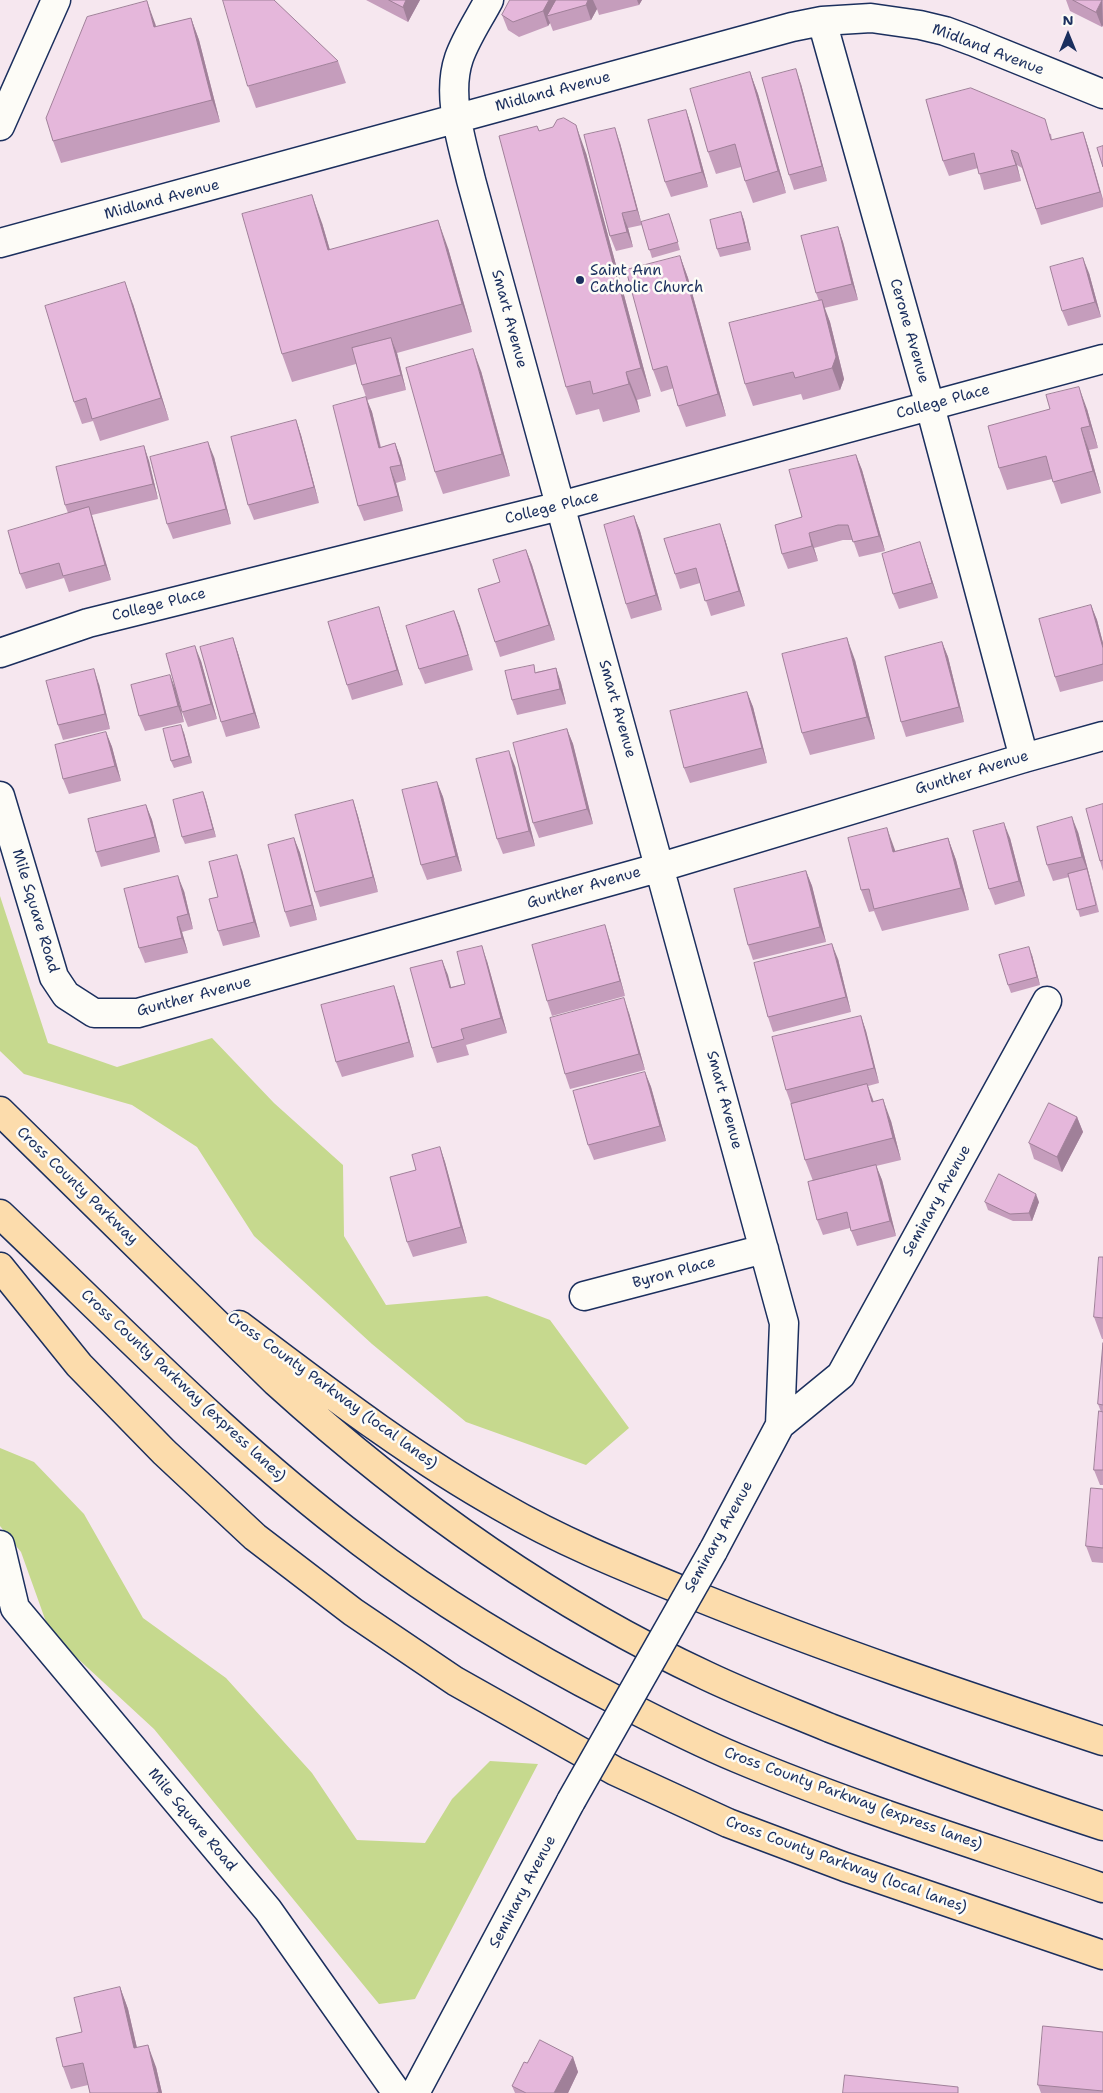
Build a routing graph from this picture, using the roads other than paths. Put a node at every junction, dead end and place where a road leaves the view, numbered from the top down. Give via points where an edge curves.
1 (56, 0) edge
2 (489, 0) edge
3 (899, 10) edge
4 (822, 21) junction
5 (1103, 94) edge
6 (458, 118) junction
7 (0, 126) edge
8 (0, 243) edge
9 (1103, 359) edge
10 (930, 406) junction
11 (560, 506) junction
12 (0, 653) edge
13 (1103, 736) edge
14 (1024, 758) junction
15 (0, 796) edge
16 (661, 867) junction
17 (66, 995) joint
18 (1047, 1001) dead end
19 (0, 1111) edge
20 (0, 1214) edge
21 (764, 1249) junction
22 (153, 1260) junction
23 (0, 1266) edge
24 (584, 1296) dead end
25 (780, 1425) junction
26 (0, 1545) edge
27 (1103, 1741) edge
28 (1103, 1826) edge
29 (1103, 1888) edge
30 (1103, 1955) edge
31 (397, 2093) edge
32 (415, 2093) edge

1 - 7 street
2 - 6 street, Smart Avenue via 457,65 454,88
3 - 4 street, Midland Avenue via 871,18
3 - 5 street, Midland Avenue
4 - 6 street, Midland Avenue
4 - 10 street, Cerone Avenue
6 - 8 street, Midland Avenue
6 - 11 street, Smart Avenue via 471,180
9 - 10 street, College Place
10 - 11 street, College Place
10 - 14 street, Cerone Avenue
11 - 12 street, College Place via 88,623
11 - 16 street, Smart Avenue
13 - 14 street, Gunther Avenue
14 - 16 street, Gunther Avenue
15 - 17 street, Mile Square Road via 54,977
16 - 17 street, Gunther Avenue via 138,1014 94,1014
16 - 21 street, Smart Avenue
18 - 25 street, Seminary Avenue via 841,1375
19 - 22 highway, Cross County Parkway
20 - 29 highway, Cross County Parkway (express lanes) via 219,1424 307,1500 363,1544 515,1646 680,1734 736,1758 851,1802
21 - 24 street, Byron Place
21 - 25 street, Smart Avenue via 784,1323
22 - 27 highway, Cross County Parkway (local lanes) via 398,1443 502,1508 557,1536 796,1636
22 - 28 highway via 276,1382 357,1453 441,1518 568,1601 707,1676 757,1698 930,1766
23 - 30 highway, Cross County Parkway (local lanes) via 79,1365 164,1452 256,1537 353,1612 455,1681 615,1771 728,1823 845,1867
25 - 32 street, Seminary Avenue, bridge via 571,1801
26 - 31 street, Mile Square Road via 15,1608 268,1910

